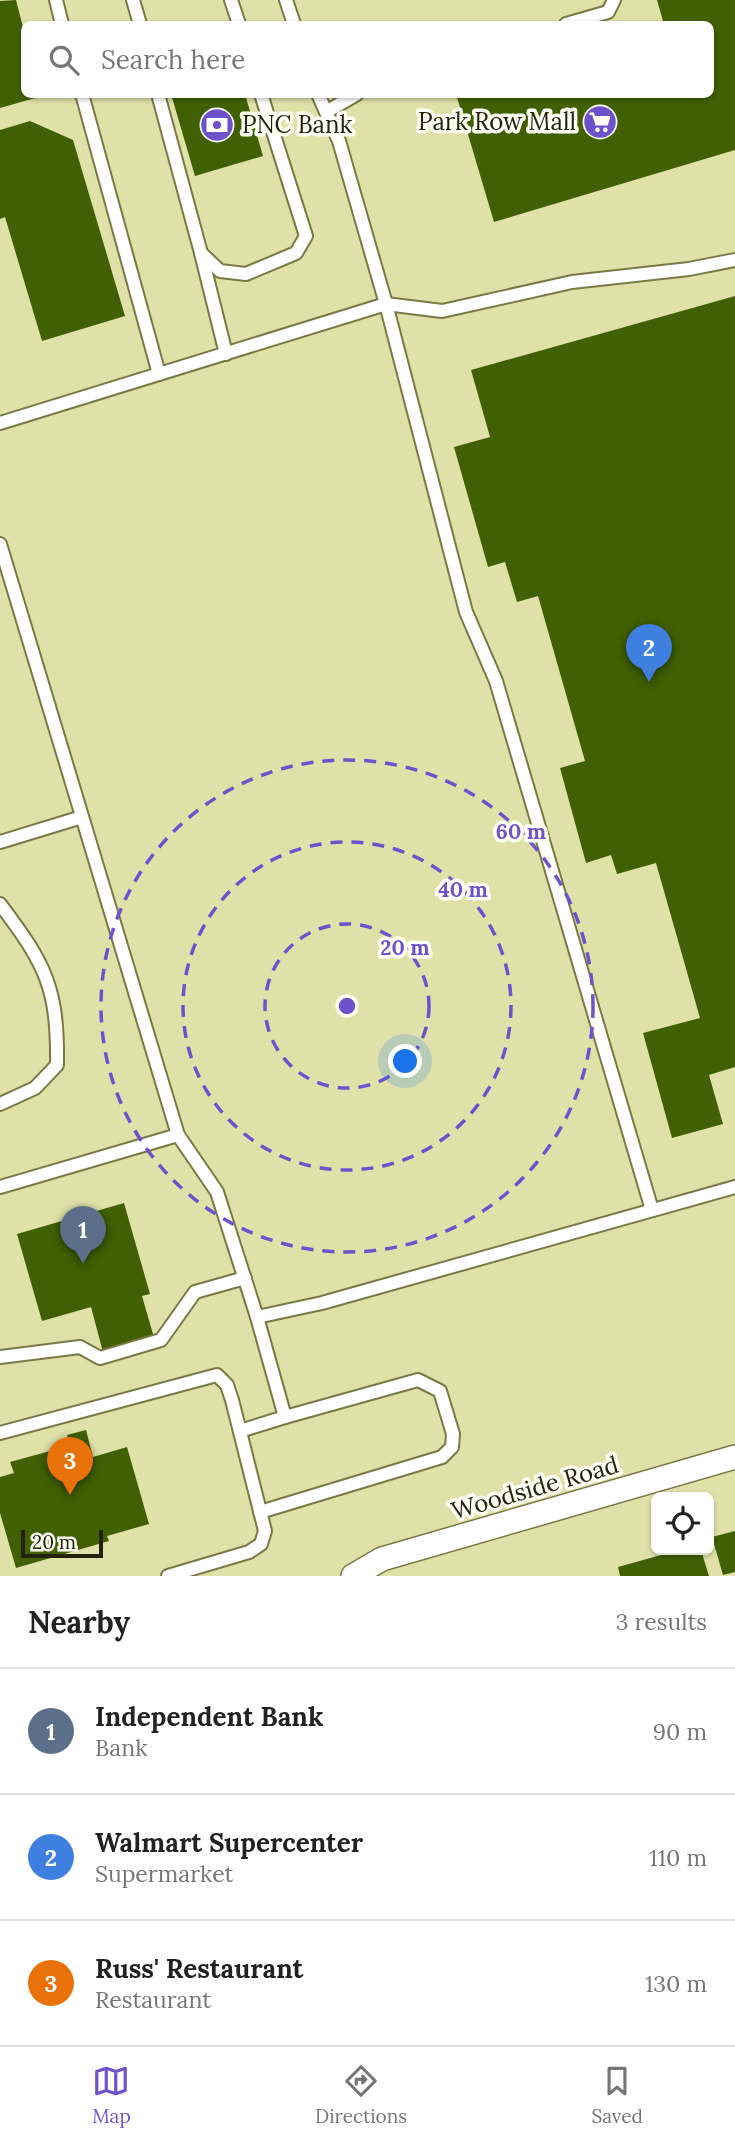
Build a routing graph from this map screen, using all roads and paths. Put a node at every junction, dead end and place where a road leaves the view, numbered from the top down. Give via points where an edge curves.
1 (56, 0) edge
2 (133, 0) edge
3 (231, 0) edge
4 (286, 0) edge
5 (614, 0) edge
6 (61, 21) edge
7 (138, 21) edge
8 (238, 21) edge
9 (293, 21) edge
10 (576, 21) edge
11 (83, 98) edge
12 (159, 98) edge
13 (262, 98) edge
14 (320, 98) edge
15 (350, 98) edge
16 (326, 112) junction
17 (201, 253) junction
18 (735, 260) edge
19 (386, 304) junction
20 (226, 354) junction
21 (159, 374) junction
22 (0, 423) edge
23 (0, 544) edge
24 (82, 817) junction
25 (0, 842) edge
26 (0, 904) edge
27 (0, 1104) edge
28 (178, 1135) junction
29 (0, 1187) edge
30 (735, 1187) edge
31 (652, 1210) junction
32 (245, 1278) junction
33 (257, 1317) junction
34 (0, 1357) edge
35 (285, 1417) junction
36 (240, 1431) junction
37 (0, 1433) edge
38 (735, 1457) edge
39 (260, 1512) junction
40 (168, 1576) edge
41 (353, 1576) edge

1 - 6 lane
2 - 7 lane
3 - 8 lane
4 - 9 lane
5 - 10 lane via 608,12
11 - 21 lane
12 - 17 lane
13 - 17 lane via 306,236 296,253 246,274 220,271
14 - 16 lane
15 - 16 lane
16 - 19 lane via 339,141
17 - 20 lane
18 - 19 lane via 572,282 442,311
19 - 20 lane
19 - 31 lane via 466,612 496,681
20 - 21 lane
21 - 22 lane
23 - 24 lane
24 - 25 lane
24 - 28 lane
26 - 27 lane via 48,975 58,1018 57,1065 35,1088
28 - 29 lane
28 - 32 lane via 217,1192
30 - 31 lane
31 - 33 lane
32 - 33 lane
32 - 34 lane via 195,1292 161,1340 100,1358 80,1347
33 - 35 lane
35 - 36 lane
35 - 39 lane via 418,1380 440,1391 453,1434 452,1447 442,1457
36 - 37 lane via 227,1385 217,1376
36 - 39 lane
38 - 41 street, Woodside Road via 382,1559
39 - 40 lane via 265,1531 261,1544 249,1552

